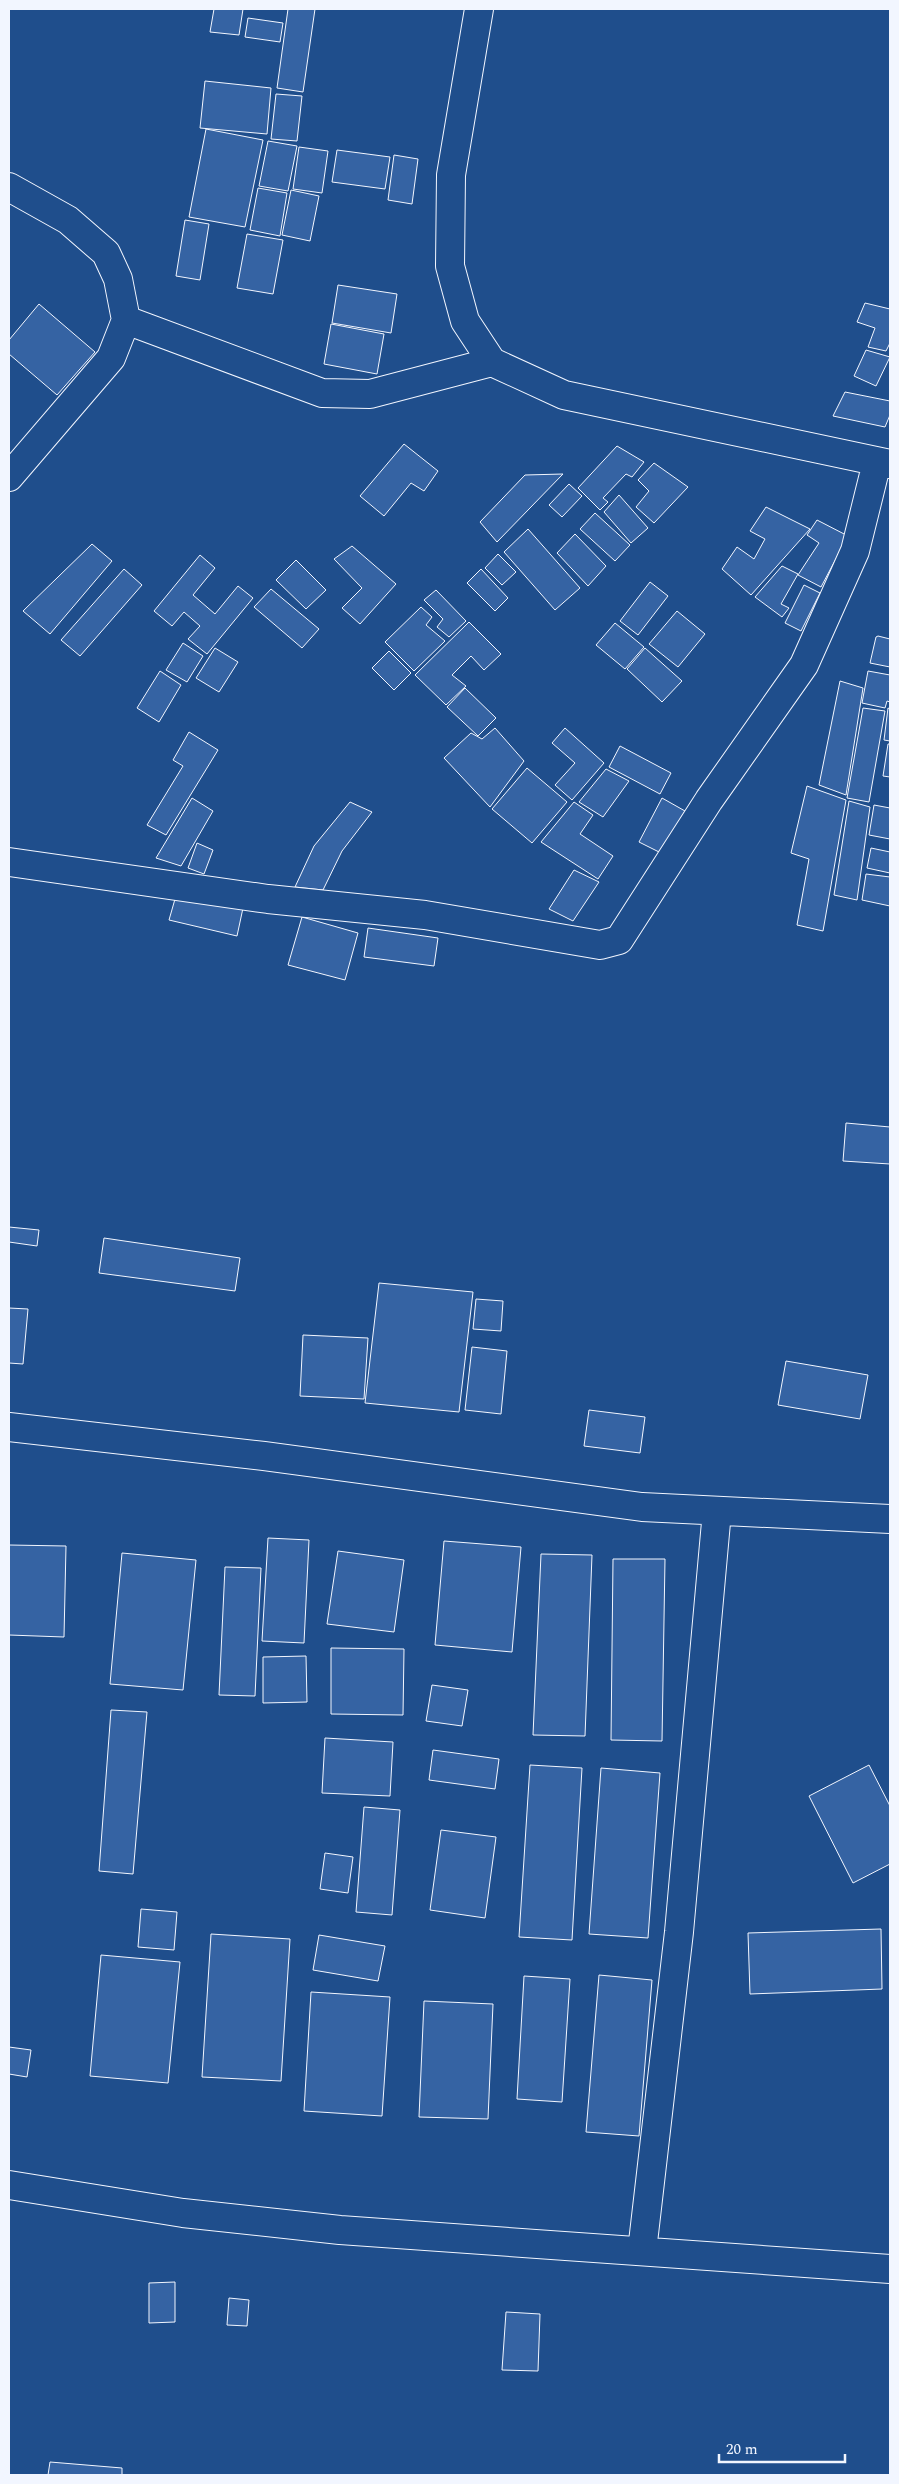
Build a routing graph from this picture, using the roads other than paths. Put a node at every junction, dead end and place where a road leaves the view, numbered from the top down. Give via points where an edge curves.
1 (478, 9) edge
2 (9, 187) edge
3 (126, 320) junction
4 (492, 362) junction
5 (884, 463) edge
6 (9, 477) edge
7 (9, 862) edge
8 (9, 1427) edge
9 (716, 1511) junction
10 (890, 1519) edge
11 (9, 2185) edge
12 (642, 2252) junction
13 (890, 2269) edge

1 - 4 street via 452,175 450,266 465,321
2 - 3 street via 68,220 106,253 118,279
3 - 4 street via 322,393 370,394
3 - 6 street via 111,358
4 - 5 street via 564,395
5 - 7 street via 855,551 804,664 709,800 619,940 600,945 425,915 268,899
8 - 9 street via 264,1456 642,1507
9 - 10 street
9 - 12 street via 679,1932
11 - 12 street via 183,2213 320,2228
12 - 13 street

